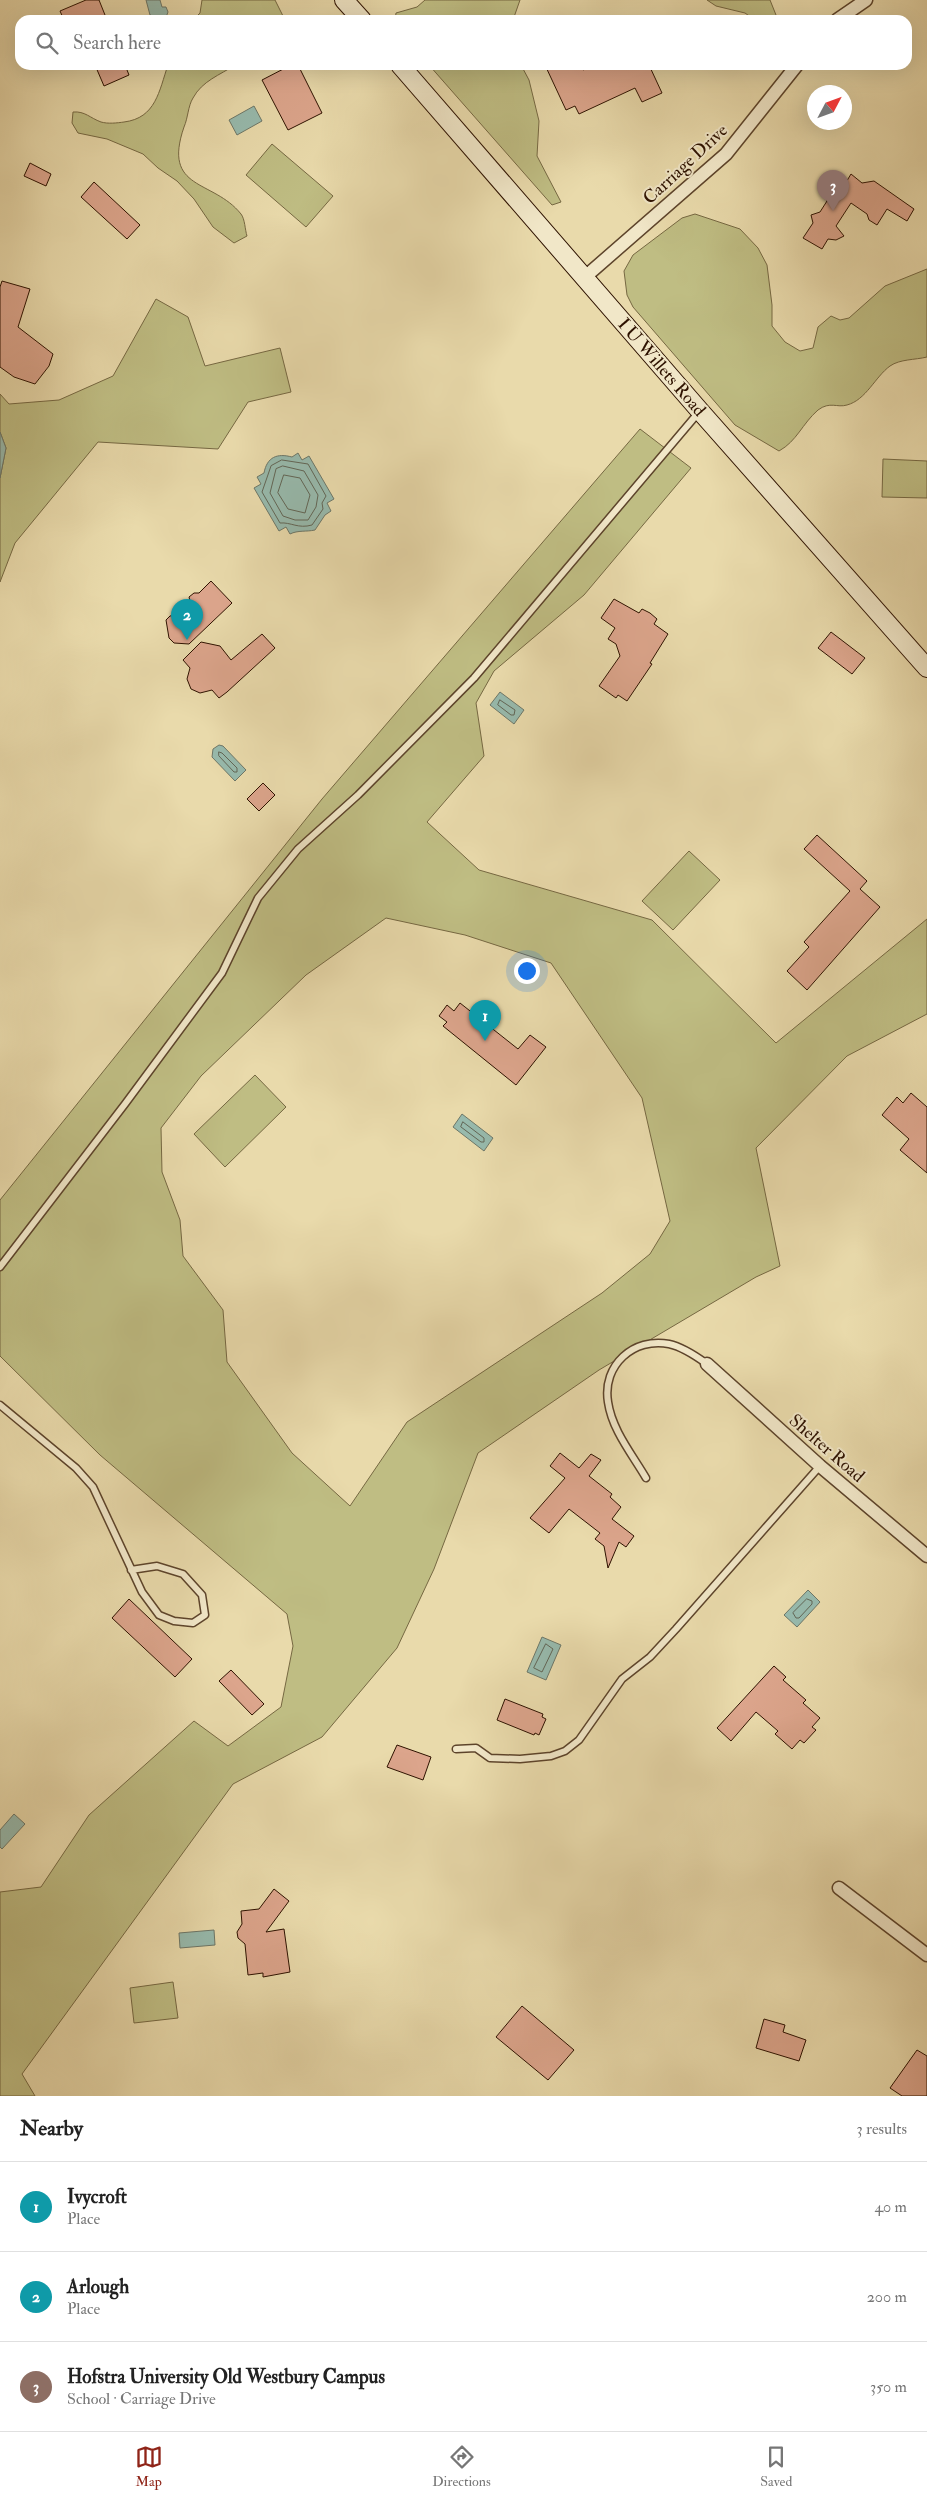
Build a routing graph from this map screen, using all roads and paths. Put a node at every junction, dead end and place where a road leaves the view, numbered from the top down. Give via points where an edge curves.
1 (344, 0) edge
2 (866, 0) edge
3 (358, 15) edge
4 (844, 15) edge
5 (404, 70) edge
6 (792, 70) edge
7 (585, 277) junction
8 (700, 411) junction
9 (927, 668) edge
10 (0, 1267) edge
11 (707, 1364) joint
12 (0, 1405) edge
13 (820, 1466) junction
14 (646, 1478) dead end
15 (927, 1556) edge
16 (131, 1570) junction
17 (456, 1749) dead end
18 (839, 1888) dead end
19 (927, 1955) edge

1 - 3 street
2 - 4 street
5 - 7 street, I U Willets Road
6 - 7 street, Carriage Drive via 726,154
7 - 8 street, I U Willets Road
8 - 9 street, I U Willets Road
8 - 10 lane via 474,678 358,795 292,856 258,898 222,972
11 - 13 street, Shelter Road
11 - 14 lane via 677,1346 657,1343 632,1348 614,1367 609,1382 610,1413
12 - 16 lane via 76,1468 93,1487
13 - 15 street, Shelter Road
13 - 17 lane via 650,1657 622,1679 579,1740 565,1751 551,1756 504,1760 490,1758 476,1748
16 - 16 lane via 157,1566 183,1574 202,1596 205,1615 193,1623 159,1616
18 - 19 street

